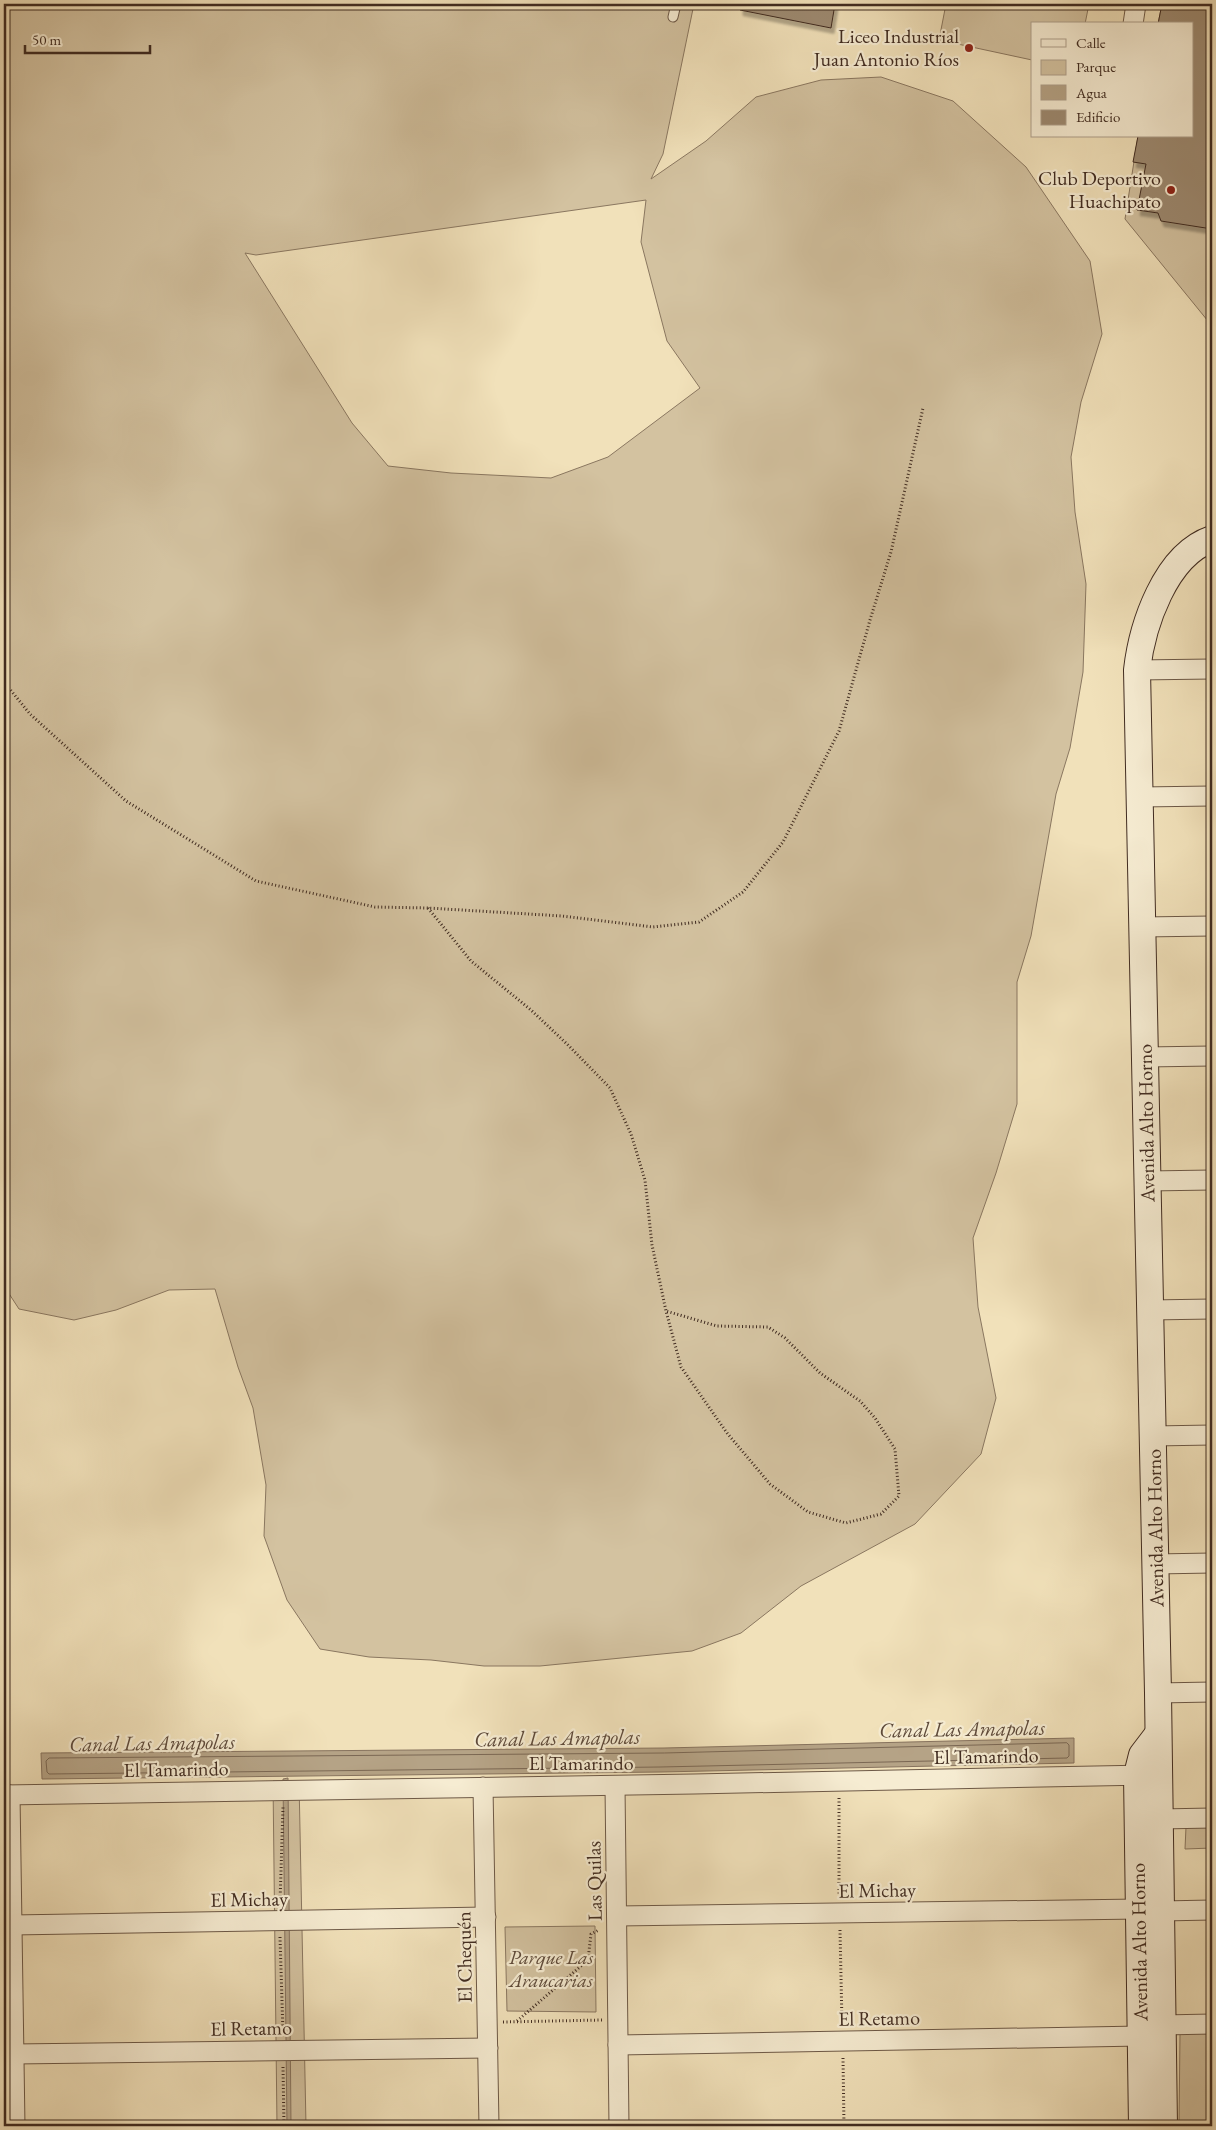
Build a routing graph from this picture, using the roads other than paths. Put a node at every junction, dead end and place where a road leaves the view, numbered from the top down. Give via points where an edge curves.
1 (676, 4) edge
2 (1136, 4) edge
3 (673, 17) dead end
4 (1133, 22) edge
5 (1212, 539) edge
6 (1212, 669) edge
7 (1137, 670) junction
8 (1212, 796) edge
9 (1140, 797) junction
10 (1212, 926) edge
11 (1142, 927) junction
12 (1212, 1056) edge
13 (1145, 1057) junction
14 (1212, 1180) edge
15 (1148, 1181) junction
16 (1212, 1309) edge
17 (1150, 1310) junction
18 (1212, 1435) edge
19 (1153, 1436) junction
20 (1212, 1563) edge
21 (1155, 1564) junction
22 (1212, 1692) edge
23 (1158, 1693) junction
24 (1148, 1775) junction
25 (483, 1786) junction
26 (615, 1786) junction
27 (7, 1795) edge
28 (1212, 1818) edge
29 (1160, 1819) junction
30 (1150, 1910) junction
31 (1212, 1910) edge
32 (486, 1917) junction
33 (617, 1924) junction
34 (12, 1925) junction
35 (1212, 2024) edge
36 (1151, 2030) junction
37 (618, 2045) junction
38 (488, 2048) junction
39 (14, 2054) junction
40 (15, 2126) edge
41 (489, 2126) edge
42 (619, 2126) edge
43 (1142, 2126) edge
44 (1164, 2126) edge

1 - 3 lane
2 - 4 street
5 - 7 street, Avenida Alto Horno via 1187,555 1157,598 1143,634
6 - 7 street
7 - 9 street, Avenida Alto Horno
8 - 9 street
9 - 11 street, Avenida Alto Horno
10 - 11 street
11 - 13 street, Avenida Alto Horno
12 - 13 street
13 - 15 street, Avenida Alto Horno
14 - 15 street
15 - 17 street, Avenida Alto Horno
16 - 17 street
17 - 19 street, Avenida Alto Horno
18 - 19 street
19 - 21 street, Avenida Alto Horno
20 - 21 street
21 - 23 street, Avenida Alto Horno
22 - 23 street
23 - 24 street, Avenida Alto Horno via 1158,1734
24 - 26 street, El Tamarindo
24 - 29 street, Avenida Alto Horno
24 - 30 street, Avenida Alto Horno
25 - 26 street, El Tamarindo
25 - 27 street, El Tamarindo
25 - 32 street, El Chequén
26 - 33 street, Las Quilas
27 - 34 street
28 - 29 street
29 - 30 street, Avenida Alto Horno
30 - 31 street, El Michay
30 - 33 street, El Michay via 840,1913
30 - 36 street, Avenida Alto Horno
32 - 34 street, El Michay
32 - 38 street, El Chequén
33 - 37 street, Las Quilas
34 - 39 street
35 - 36 street, El Retamo
36 - 37 street, El Retamo
36 - 43 street, Avenida Alto Horno
36 - 44 street, Avenida Alto Horno
37 - 42 street, Las Quilas
38 - 39 street, El Retamo
38 - 41 street, El Chequén
39 - 40 street

